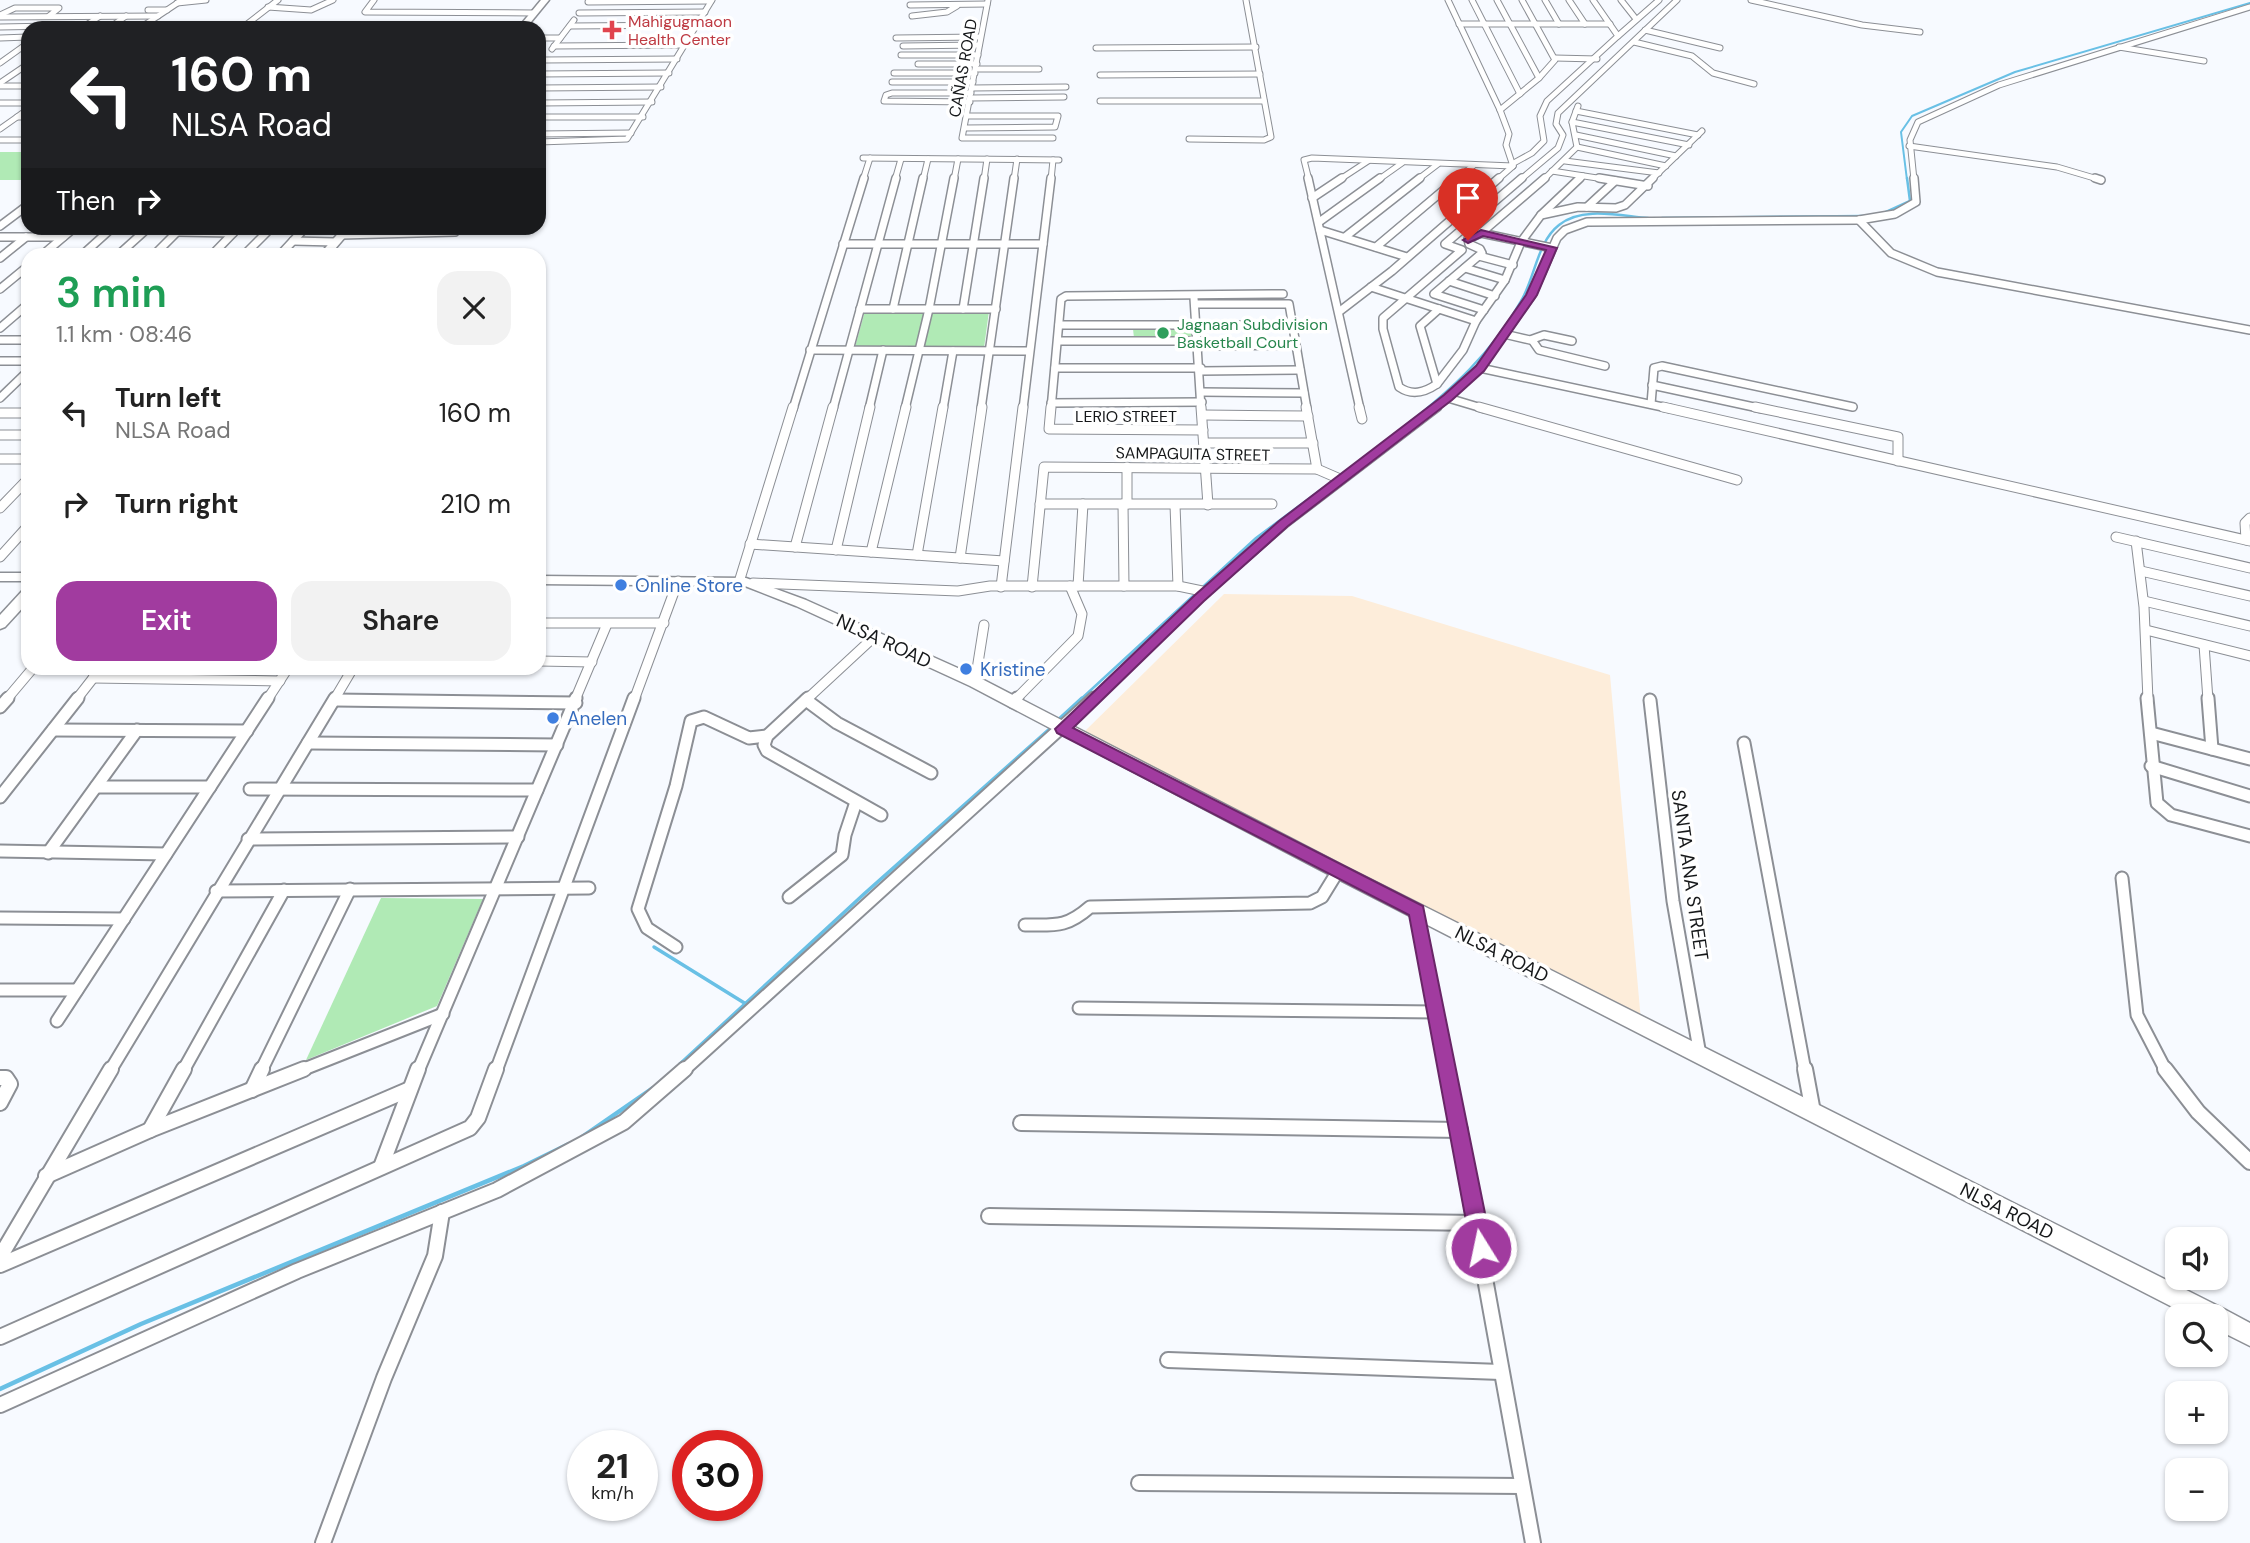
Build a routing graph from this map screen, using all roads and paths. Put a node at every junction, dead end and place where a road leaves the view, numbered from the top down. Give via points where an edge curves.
1 (206, 0) edge
2 (278, 0) edge
3 (333, 0) edge
4 (374, 0) edge
5 (545, 0) edge
6 (1246, 0) edge
7 (1448, 0) edge
8 (1472, 0) edge
9 (1497, 0) edge
10 (1521, 0) edge
11 (1545, 0) edge
12 (1569, 0) edge
13 (1593, 0) edge
14 (1621, 0) edge
15 (1647, 0) edge
16 (1659, 0) edge
17 (1677, 0) edge
18 (1751, 0) edge
19 (588, 1) edge
20 (712, 1) edge
21 (179, 2) edge
22 (987, 2) edge
23 (910, 5) dead end
24 (960, 5) junction
25 (268, 7) junction
26 (1653, 7) junction
27 (2250, 7) edge
28 (57, 10) junction
29 (78, 10) junction
30 (167, 10) junction
31 (1630, 11) junction
32 (705, 12) junction
33 (1645, 12) junction
34 (534, 13) junction
35 (579, 13) junction
36 (0, 16) edge
37 (49, 16) junction
38 (69, 16) junction
39 (100, 16) junction
40 (126, 16) junction
41 (158, 16) junction
42 (912, 16) dead end
43 (1636, 19) junction
44 (61, 21) edge
45 (92, 21) edge
46 (119, 21) edge
47 (150, 21) edge
48 (251, 21) edge
49 (528, 21) edge
50 (1459, 24) junction
51 (1484, 24) junction
52 (1510, 24) junction
53 (1535, 24) junction
54 (1559, 24) junction
55 (1585, 24) junction
56 (1610, 24) junction
57 (696, 25) junction
58 (1863, 25) junction
59 (570, 26) junction
60 (1630, 26) junction
61 (0, 27) edge
62 (21, 27) edge
63 (1645, 30) junction
64 (1920, 32) dead end
65 (1878, 35) dead end
66 (1618, 36) junction
67 (21, 37) edge
68 (905, 37) junction
69 (980, 37) junction
70 (0, 38) edge
71 (896, 38) dead end
72 (546, 39) edge
73 (559, 39) junction
74 (1633, 42) junction
75 (684, 45) junction
76 (554, 46) junction
77 (903, 46) junction
78 (979, 46) junction
79 (1256, 47) junction
80 (2119, 47) junction
81 (21, 48) edge
82 (1096, 48) dead end
83 (1720, 48) dead end
84 (18, 50) joint
85 (901, 55) junction
86 (978, 55) junction
87 (546, 56) edge
88 (1555, 58) junction
89 (1597, 58) junction
90 (677, 59) junction
91 (2204, 61) dead end
92 (1, 62) edge
93 (546, 62) edge
94 (900, 63) dead end
95 (918, 64) dead end
96 (21, 69) edge
97 (976, 69) junction
98 (1039, 69) dead end
99 (669, 73) junction
100 (894, 73) dead end
101 (546, 74) edge
102 (1260, 74) junction
103 (1100, 75) dead end
104 (1539, 78) junction
105 (891, 82) dead end
106 (1755, 83) dead end
107 (0, 85) edge
108 (21, 86) edge
109 (661, 87) junction
110 (1066, 87) dead end
111 (546, 88) edge
112 (971, 93) junction
113 (1520, 94) junction
114 (1064, 97) dead end
115 (1100, 101) dead end
116 (1264, 101) junction
117 (652, 102) junction
118 (0, 103) edge
119 (21, 103) edge
120 (546, 103) edge
121 (1500, 110) junction
122 (21, 115) edge
123 (967, 116) junction
124 (18, 117) joint
125 (546, 117) edge
126 (643, 117) junction
127 (1572, 122) junction
128 (965, 128) junction
129 (0, 129) edge
130 (631, 133) junction
131 (546, 134) edge
132 (1576, 135) junction
133 (1054, 138) dead end
134 (1189, 139) dead end
135 (0, 140) edge
136 (21, 140) edge
137 (546, 142) edge
138 (1689, 145) junction
139 (1909, 146) junction
140 (1577, 147) junction
141 (1676, 156) junction
142 (901, 159) junction
143 (928, 159) junction
144 (958, 159) junction
145 (987, 159) junction
146 (1017, 159) junction
147 (1368, 161) junction
148 (1565, 161) junction
149 (1402, 163) junction
150 (1438, 164) junction
151 (1474, 165) junction
152 (1513, 165) junction
153 (1667, 166) junction
154 (1552, 171) junction
155 (1659, 173) junction
156 (1583, 176) junction
157 (2101, 180) dead end
158 (1615, 181) junction
159 (1648, 186) junction
160 (1312, 198) junction
161 (1551, 205) junction
162 (1587, 207) junction
163 (21, 210) edge
164 (1564, 210) junction
165 (1541, 215) junction
166 (12, 217) junction
167 (21, 217) edge
168 (1859, 220) junction
169 (0, 226) edge
170 (1320, 226) junction
171 (1481, 233) junction
172 (65, 235) edge
173 (104, 235) edge
174 (140, 235) edge
175 (175, 235) edge
176 (230, 235) edge
177 (264, 235) edge
178 (299, 235) edge
179 (342, 235) edge
180 (0, 237) edge
181 (26, 237) junction
182 (63, 237) junction
183 (1345, 237) junction
184 (293, 241) junction
185 (1521, 242) junction
186 (843, 244) junction
187 (878, 244) junction
188 (908, 244) junction
189 (942, 244) junction
190 (974, 244) junction
191 (1005, 244) junction
192 (1042, 244) junction
193 (1376, 247) junction
194 (50, 248) edge
195 (90, 248) edge
196 (126, 248) edge
197 (161, 248) edge
198 (218, 248) edge
199 (251, 248) edge
200 (286, 248) edge
201 (330, 248) edge
202 (1551, 248) junction
203 (1479, 256) junction
204 (1407, 257) junction
205 (0, 258) edge
206 (1513, 265) junction
207 (1465, 268) junction
208 (21, 272) edge
209 (1505, 280) junction
210 (1449, 281) junction
211 (1371, 287) junction
212 (0, 289) edge
213 (1283, 293) dead end
214 (1495, 296) junction
215 (1405, 299) junction
216 (1194, 300) junction
217 (860, 309) junction
218 (893, 309) junction
219 (929, 309) junction
220 (963, 309) junction
221 (996, 309) junction
222 (1439, 309) junction
223 (21, 310) edge
224 (1484, 310) junction
225 (1340, 311) junction
226 (1476, 321) junction
227 (1059, 325) junction
228 (1197, 325) junction
229 (1293, 325) junction
230 (0, 328) edge
231 (2250, 330) edge
232 (1504, 334) junction
233 (21, 339) edge
234 (0, 340) edge
235 (1532, 340) junction
236 (1058, 341) junction
237 (1572, 341) dead end
238 (1199, 343) junction
239 (1295, 345) junction
240 (810, 350) junction
241 (849, 350) junction
242 (883, 351) junction
243 (918, 351) junction
244 (953, 351) junction
245 (990, 351) junction
246 (1029, 351) junction
247 (0, 361) edge
248 (21, 361) edge
249 (1605, 366) dead end
250 (1055, 368) junction
251 (1480, 368) junction
252 (1201, 369) junction
253 (1300, 370) junction
254 (21, 378) edge
255 (17, 382) junction
256 (21, 382) edge
257 (1437, 384) junction
258 (1652, 385) junction
259 (1201, 392) junction
260 (1304, 393) junction
261 (0, 398) edge
262 (1448, 398) junction
263 (1202, 402) junction
264 (1051, 403) junction
265 (1651, 404) junction
266 (1853, 407) dead end
267 (0, 413) edge
268 (21, 413) edge
269 (1203, 415) junction
270 (1308, 415) junction
271 (1362, 419) dead end
272 (1856, 428) junction
273 (1203, 430) junction
274 (0, 435) edge
275 (21, 435) edge
276 (1204, 443) junction
277 (1313, 443) junction
278 (1852, 450) junction
279 (21, 460) edge
280 (2, 461) edge
281 (1899, 461) junction
282 (1127, 467) junction
283 (1206, 468) junction
284 (1317, 469) junction
285 (1340, 479) junction
286 (1737, 480) dead end
287 (21, 486) edge
288 (1040, 504) junction
289 (1083, 504) junction
290 (1125, 504) junction
291 (1272, 504) dead end
292 (1175, 505) junction
293 (1208, 505) junction
294 (0, 508) edge
295 (2250, 517) edge
296 (21, 534) edge
297 (2116, 537) dead end
298 (2248, 540) edge
299 (0, 541) edge
300 (14, 541) junction
301 (2136, 541) junction
302 (750, 544) junction
303 (795, 547) junction
304 (836, 550) junction
305 (871, 552) junction
306 (917, 555) junction
307 (0, 556) edge
308 (960, 558) junction
309 (1004, 561) junction
310 (2250, 568) edge
311 (2141, 570) junction
312 (0, 577) edge
313 (21, 577) edge
314 (546, 580) edge
315 (678, 581) junction
316 (746, 582) junction
317 (1074, 586) junction
318 (1124, 586) junction
319 (1178, 586) junction
320 (1001, 587) junction
321 (1032, 587) junction
322 (1200, 590) junction
323 (2250, 596) edge
324 (21, 601) edge
325 (2144, 601) junction
326 (664, 622) junction
327 (546, 623) edge
328 (0, 624) edge
329 (607, 624) junction
330 (984, 625) dead end
331 (2250, 626) edge
332 (2146, 630) junction
333 (874, 637) junction
334 (2204, 645) junction
335 (2250, 656) edge
336 (546, 661) edge
337 (592, 662) junction
338 (27, 675) edge
339 (95, 675) edge
340 (284, 675) edge
341 (349, 675) edge
342 (93, 678) junction
343 (280, 681) junction
344 (975, 682) junction
345 (335, 700) junction
346 (806, 700) junction
347 (1650, 700) dead end
348 (1013, 702) junction
349 (576, 703) junction
350 (0, 707) edge
351 (1057, 726) junction
352 (53, 730) junction
353 (137, 730) junction
354 (247, 731) junction
355 (2151, 733) junction
356 (767, 736) junction
357 (308, 743) junction
358 (1744, 743) dead end
359 (557, 745) junction
360 (2212, 749) junction
361 (2250, 759) edge
362 (2151, 766) junction
363 (931, 773) dead end
364 (4, 787) edge
365 (96, 787) junction
366 (210, 787) junction
367 (250, 789) dead end
368 (276, 790) junction
369 (537, 790) junction
370 (2250, 796) edge
371 (0, 797) edge
372 (856, 802) junction
373 (881, 816) dead end
374 (2250, 836) edge
375 (518, 837) junction
376 (248, 839) junction
377 (0, 851) edge
378 (48, 853) junction
379 (166, 854) junction
380 (1338, 871) junction
381 (2122, 878) dead end
382 (589, 887) dead end
383 (497, 888) junction
384 (564, 888) junction
385 (351, 889) junction
386 (284, 890) junction
387 (216, 891) junction
388 (789, 897) dead end
389 (1417, 911) junction
390 (0, 918) edge
391 (124, 919) junction
392 (1025, 925) dead end
393 (676, 947) dead end
394 (0, 990) edge
395 (77, 990) junction
396 (1079, 1008) dead end
397 (1437, 1012) junction
398 (443, 1014) junction
399 (57, 1021) dead end
400 (1700, 1055) junction
401 (0, 1078) edge
402 (410, 1089) junction
403 (252, 1090) junction
404 (0, 1103) edge
405 (1813, 1112) junction
406 (1021, 1123) dead end
407 (150, 1130) junction
408 (1460, 1130) junction
409 (2250, 1162) edge
410 (382, 1167) junction
411 (47, 1176) junction
412 (442, 1212) junction
413 (989, 1216) dead end
414 (1477, 1223) junction
415 (0, 1257) edge
416 (0, 1265) edge
417 (2189, 1304) edge
418 (2228, 1324) edge
419 (2250, 1335) edge
420 (0, 1337) edge
421 (1168, 1360) dead end
422 (1502, 1372) junction
423 (0, 1405) edge
424 (1139, 1483) dead end
425 (1522, 1486) junction
426 (323, 1543) edge
427 (1533, 1543) edge

1 - 21 street
2 - 25 street
3 - 25 street via 311,10
4 - 34 street via 365,12
5 - 34 main road
6 - 79 street
7 - 50 street
8 - 51 street
9 - 52 street
10 - 53 street
11 - 54 street
12 - 55 street
13 - 56 street
14 - 31 street
15 - 26 street
16 - 26 street
17 - 63 street
18 - 58 street
19 - 20 street
19 - 35 street
20 - 32 street
21 - 30 street
22 - 24 street
22 - 69 street, CAÑAS ROAD
23 - 24 street
24 - 42 street via 948,12
25 - 48 street
26 - 33 street
27 - 80 street
28 - 29 street
28 - 36 street via 15,8
28 - 37 street
29 - 30 street
29 - 38 street
30 - 41 street
31 - 33 street
31 - 43 street
32 - 35 street
32 - 57 street
33 - 43 street
34 - 49 main road
35 - 59 street
36 - 37 street
37 - 38 street
38 - 39 street
38 - 44 street
39 - 40 street
39 - 45 street
40 - 41 street
40 - 46 street
41 - 47 street
43 - 60 street
50 - 51 street
50 - 121 street
51 - 52 street
51 - 113 street
52 - 53 street
52 - 104 street
53 - 54 street
53 - 88 street
54 - 55 street
55 - 56 street
56 - 60 street
56 - 66 street
57 - 59 street
57 - 75 street
58 - 64 street
58 - 65 street
59 - 73 street
60 - 66 street
61 - 62 street
63 - 74 street
63 - 83 street
66 - 89 street
67 - 70 street
68 - 69 street
68 - 71 street
68 - 77 street
69 - 78 street, CAÑAS ROAD
72 - 73 street
73 - 76 street
74 - 106 street via 1692,56 1713,73
74 - 215 street via 1558,113 1556,124 1563,135 1558,148 1445,244 1462,250
75 - 76 street
75 - 90 street
76 - 87 street
77 - 78 street
77 - 85 street
78 - 86 street, CAÑAS ROAD
79 - 82 street
79 - 102 street
80 - 91 street
80 - 139 street via 1999,85 1942,110 1918,122
81 - 84 street
84 - 92 street
85 - 86 street
85 - 94 street
86 - 97 street, CAÑAS ROAD
88 - 89 street
88 - 104 street
89 - 152 street via 1547,101 1540,116 1544,141
90 - 93 street
90 - 99 street
95 - 97 street
96 - 107 street
97 - 98 street
97 - 100 street
97 - 112 street, CAÑAS ROAD
99 - 101 street
99 - 109 street
102 - 103 street
102 - 116 street
104 - 113 street
105 - 112 street
107 - 108 street
109 - 111 street
109 - 117 street
110 - 112 street
112 - 112 street via 892,93 884,101
112 - 114 street
112 - 123 street, CAÑAS ROAD
113 - 121 street
115 - 116 street
116 - 134 street via 1269,139
117 - 120 street
117 - 126 street
118 - 119 street
121 - 152 street
122 - 124 street
123 - 128 street, CAÑAS ROAD
123 - 128 street via 1058,116 1055,127
124 - 129 street
125 - 126 street
126 - 130 street
127 - 132 street
127 - 138 street
127 - 138 street via 1577,108 1700,133
128 - 133 street, CAÑAS ROAD via 964,139
130 - 131 street
130 - 137 street via 622,141
132 - 140 street
132 - 141 street
135 - 136 street
138 - 141 street
139 - 157 street via 2057,167
139 - 168 street via 1916,202 1895,214
140 - 148 street
140 - 153 street
141 - 153 street
142 - 143 street
142 - 186 street via 867,158
142 - 187 street
143 - 144 street
143 - 188 street
144 - 145 street
144 - 189 street
145 - 146 street
145 - 190 street
146 - 191 street
146 - 192 street via 1056,160
147 - 149 street
147 - 160 street
147 - 160 street via 1306,159
148 - 154 street
148 - 155 street
149 - 150 street
149 - 170 street
150 - 151 street
150 - 183 street
151 - 152 street
151 - 193 street
152 - 204 street
153 - 155 street
154 - 156 street
154 - 171 street
155 - 159 street
156 - 158 street
156 - 161 street
158 - 159 street
158 - 162 street
159 - 162 street via 1619,207
160 - 170 street
161 - 164 street
161 - 165 street
162 - 164 street
163 - 166 street
164 - 165 street
165 - 185 street
166 - 167 street
166 - 169 street
168 - 202 street via 1587,222 1565,230
168 - 231 street via 1891,253 1937,272
170 - 183 street
170 - 225 street
171 - 185 street
171 - 203 street via 1468,241 1481,250
172 - 182 street
173 - 195 street
174 - 196 street
175 - 197 street
176 - 198 street
177 - 199 street
178 - 184 street
179 - 184 street
179 - 201 main road
180 - 181 street
181 - 182 street
181 - 205 street
182 - 194 street
183 - 193 street
184 - 200 street
185 - 202 street
185 - 206 street
186 - 187 street
186 - 240 street
187 - 188 street
187 - 217 street
188 - 189 street
188 - 218 street
189 - 190 street
189 - 219 street
190 - 191 street
190 - 220 street
191 - 192 street
191 - 221 street
192 - 246 street
193 - 204 street
202 - 232 street via 1531,295
203 - 206 street
203 - 207 street
204 - 211 street
206 - 209 street
207 - 209 street
207 - 210 street
208 - 212 street
209 - 214 street
210 - 214 street
210 - 224 street via 1431,297
211 - 215 street
211 - 225 street
213 - 216 street via 1196,294
214 - 224 street
215 - 222 street
215 - 257 street via 1381,321 1399,387 1422,393
216 - 227 street via 1066,296 1060,301
216 - 228 street
216 - 229 street via 1289,304
217 - 218 street
217 - 241 street
218 - 219 street
219 - 220 street
219 - 243 street
220 - 221 street
221 - 245 street
222 - 226 street
222 - 257 street via 1420,326
223 - 230 street
224 - 226 street
225 - 271 street
226 - 257 street via 1463,350
227 - 228 street
227 - 236 street
228 - 229 street
228 - 238 street
229 - 239 street
232 - 235 street
232 - 251 street
233 - 234 street
235 - 237 street via 1544,335
235 - 249 street via 1539,351
236 - 238 street
236 - 250 street
238 - 239 street
238 - 252 street
239 - 253 street
240 - 241 street
240 - 302 street
241 - 242 street
241 - 303 street
242 - 243 street
242 - 304 street
243 - 244 street
243 - 305 street
244 - 245 street
244 - 306 street
245 - 246 street
245 - 308 street
246 - 309 street
247 - 248 street
250 - 252 street
250 - 264 street
251 - 262 street
251 - 265 street
252 - 253 street
252 - 259 street
253 - 260 street
254 - 255 street
255 - 256 street
255 - 261 street
258 - 265 street
258 - 266 street via 1654,369 1662,366
258 - 272 street
259 - 260 street
259 - 263 street
260 - 270 street
262 - 285 street
262 - 286 street
263 - 264 street
263 - 269 street
264 - 273 street, LERIO STREET via 1049,429
265 - 278 street
267 - 268 street
269 - 270 street
269 - 273 street
270 - 277 street
272 - 278 street
272 - 281 street via 1898,437
273 - 276 street
274 - 275 street
276 - 277 street
276 - 283 street
277 - 284 street
278 - 281 street
279 - 280 street
281 - 298 street
282 - 283 street, SAMPAGUITA STREET
282 - 288 street, SAMPAGUITA STREET via 1044,467
282 - 290 street
283 - 284 street, SAMPAGUITA STREET
283 - 293 street
284 - 285 street, SAMPAGUITA STREET
285 - 322 street
287 - 294 street
288 - 289 street
288 - 321 street
289 - 290 street
289 - 317 street
290 - 292 street
290 - 318 street
291 - 293 street
292 - 293 street
292 - 319 street
295 - 298 street via 2245,523
296 - 300 street
297 - 301 street
299 - 300 street
300 - 307 street
301 - 310 street
301 - 311 street
302 - 303 street
302 - 316 street
303 - 304 street
304 - 305 street
305 - 306 street
306 - 308 street
308 - 309 street
309 - 320 street
311 - 323 street
311 - 325 street
312 - 313 main road
314 - 315 main road, NLSA ROAD
315 - 316 main road, NLSA ROAD
315 - 326 street
316 - 320 street via 951,591
316 - 333 main road, NLSA ROAD
317 - 318 street
317 - 321 street
317 - 348 street via 1071,593 1083,614 1078,636
318 - 319 street
319 - 322 street
320 - 321 street
322 - 351 street
324 - 328 main road
325 - 331 street
325 - 332 street
326 - 329 street
326 - 384 street
327 - 329 street
329 - 337 street
330 - 344 street
332 - 334 street
332 - 355 street
333 - 344 main road, NLSA ROAD
333 - 346 street
334 - 335 street
334 - 360 street
336 - 337 street
337 - 349 street
338 - 350 street
339 - 342 street
340 - 343 street
341 - 345 street
342 - 343 street
342 - 352 street
343 - 354 street
344 - 348 main road, NLSA ROAD
345 - 349 street
345 - 357 street
346 - 356 street
346 - 363 street via 831,719
347 - 400 street, SANTA ANA STREET via 1673,901
348 - 351 main road, NLSA ROAD
349 - 359 street
351 - 380 main road, NLSA ROAD
351 - 412 street via 730,1030 624,1122 545,1167
352 - 353 street
352 - 364 street
353 - 354 street
353 - 365 street
354 - 366 street
355 - 360 street
355 - 362 street
356 - 372 street via 766,751
356 - 393 street via 749,738 704,717 691,721 638,909 657,938
357 - 359 street
357 - 368 street
358 - 405 street
359 - 369 street
360 - 361 street
362 - 370 street
362 - 374 street via 2157,803 2164,811
364 - 371 street
365 - 366 street
365 - 378 street
366 - 379 street
367 - 368 street
368 - 369 street
368 - 376 street
369 - 375 street
372 - 373 street
372 - 388 street via 842,855
375 - 376 street
375 - 383 street
376 - 387 street
377 - 378 street
378 - 379 street
379 - 391 street
380 - 389 main road, NLSA ROAD
380 - 392 street via 1322,897 1310,903 1090,907 1063,925
381 - 409 street via 2137,1015 2145,1033 2178,1090
382 - 384 street
383 - 384 street
383 - 385 street
383 - 398 street
384 - 410 street via 478,1118 455,1136
385 - 386 street
385 - 403 street
386 - 387 street
386 - 407 street
387 - 411 street
389 - 397 street
389 - 400 main road, NLSA ROAD
390 - 391 street
391 - 395 street
394 - 395 street
395 - 399 street
396 - 397 street
397 - 408 street
398 - 402 street
398 - 403 street
400 - 405 main road, NLSA ROAD
401 - 404 street via 10,1084
402 - 410 street
402 - 416 street
403 - 407 street
405 - 417 main road, NLSA ROAD
406 - 408 street
407 - 411 street
408 - 414 street
410 - 420 street
411 - 415 street
412 - 423 street via 297,1271
412 - 426 street via 438,1253 407,1319
413 - 414 street
414 - 422 street
418 - 419 main road, NLSA ROAD
421 - 422 street
422 - 425 street
424 - 425 street
425 - 427 street

